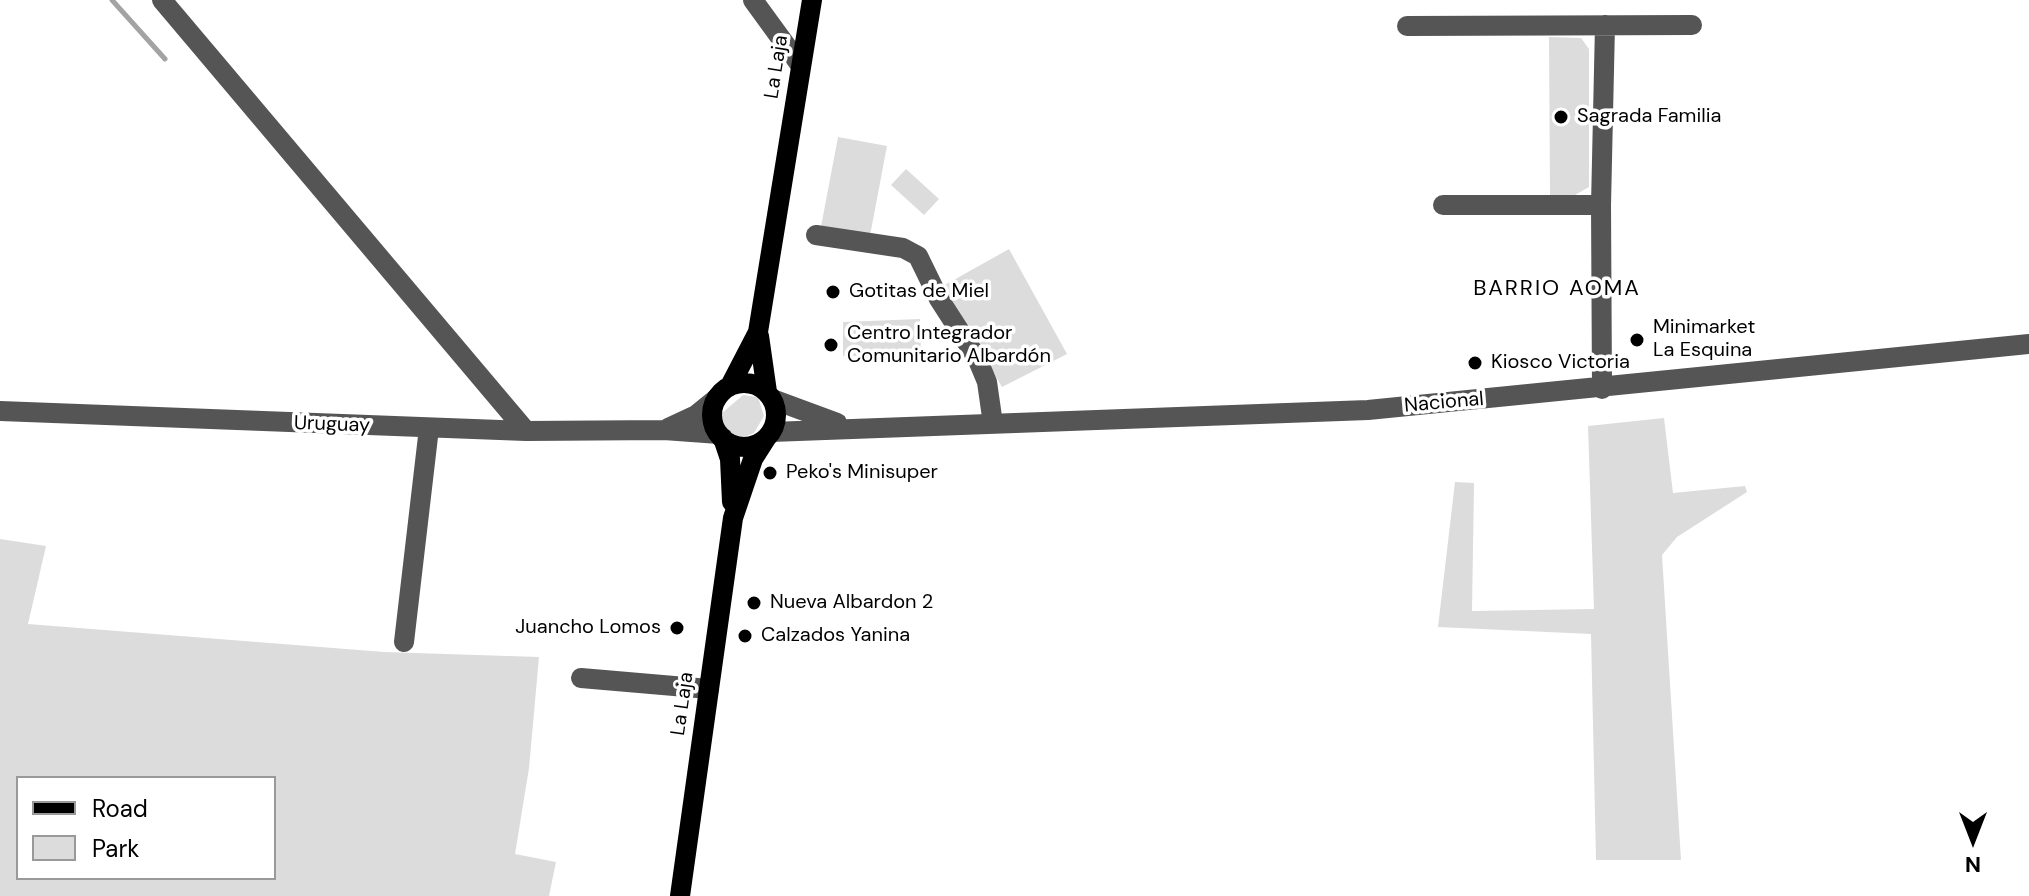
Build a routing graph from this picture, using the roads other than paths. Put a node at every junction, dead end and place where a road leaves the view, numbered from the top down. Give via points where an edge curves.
1 (162, 0) edge
2 (753, 0) edge
3 (812, 0) edge
4 (1605, 25) junction
5 (1692, 25) dead end
6 (1407, 26) dead end
7 (801, 66) junction
8 (1443, 205) dead end
9 (1601, 205) junction
10 (816, 235) dead end
11 (758, 332) junction
12 (2029, 344) edge
13 (1602, 389) junction
14 (724, 392) junction
15 (770, 396) junction
16 (0, 411) edge
17 (993, 424) junction
18 (856, 427) junction
19 (429, 428) junction
20 (664, 430) junction
21 (526, 431) junction
22 (769, 435) junction
23 (721, 436) junction
24 (733, 518) junction
25 (404, 642) dead end
26 (581, 678) dead end
27 (709, 689) junction
28 (680, 896) edge

1 - 21 street
2 - 7 street
3 - 7 main road, La Laja
4 - 5 street
4 - 6 street
4 - 9 street
7 - 11 main road, La Laja
8 - 9 street
9 - 13 street
10 - 17 street via 903,248 918,256 977,358 987,382
11 - 14 main road, La Laja
11 - 15 main road, La Laja
12 - 13 street, Nacional
13 - 17 street, Nacional via 1368,410
14 - 15 main road via 743,383
14 - 20 street, Uruguay via 696,415
14 - 23 main road via 713,423
15 - 18 street, Nacional via 829,422
15 - 22 main road via 776,416
16 - 19 street, Uruguay
17 - 18 street, Nacional
18 - 22 street, Nacional
19 - 21 street, Uruguay
19 - 25 street
20 - 21 street, Uruguay
20 - 23 street, Uruguay
22 - 23 main road via 753,446 737,446
22 - 24 main road, La Laja via 753,459
23 - 24 main road, La Laja via 730,459
24 - 27 main road, La Laja
26 - 27 street
27 - 28 main road, La Laja

